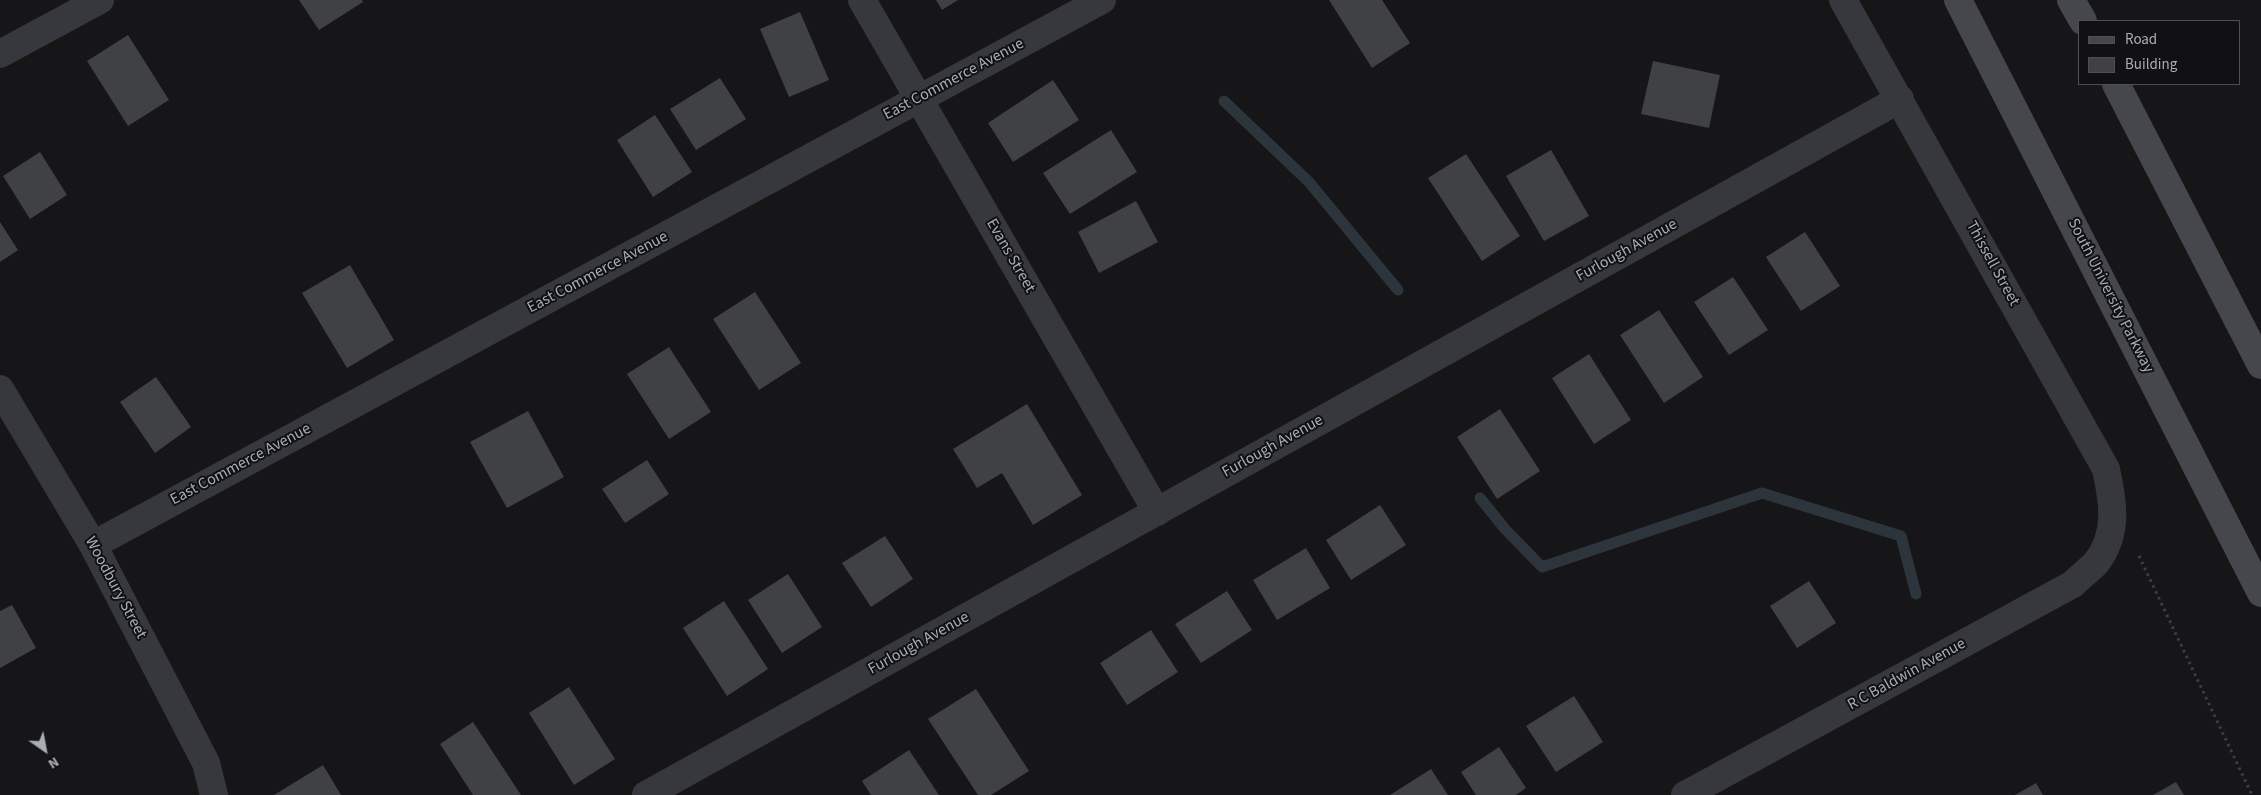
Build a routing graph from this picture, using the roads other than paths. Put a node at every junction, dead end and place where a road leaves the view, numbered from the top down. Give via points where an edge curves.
1 (100, 0) edge
2 (862, 0) edge
3 (1102, 0) edge
4 (1843, 0) edge
5 (1958, 0) edge
6 (2071, 0) edge
7 (2082, 20) edge
8 (0, 54) edge
9 (2117, 85) edge
10 (920, 98) junction
11 (1900, 99) junction
12 (2261, 364) edge
13 (0, 389) edge
14 (1157, 512) junction
15 (2111, 536) joint
16 (93, 545) junction
17 (2261, 593) edge
18 (214, 795) edge
19 (646, 795) edge
20 (1686, 795) edge

1 - 8 street
2 - 10 street, Evans Street
3 - 10 street, East Commerce Avenue
4 - 11 street, Thissell Street
5 - 17 main road, South University Parkway
6 - 7 main road
9 - 12 main road
10 - 14 street, Evans Street
10 - 16 street, East Commerce Avenue
11 - 14 street, Furlough Avenue
11 - 15 street, Thissell Street via 2106,469 2114,503
13 - 16 street, Woodbury Street
14 - 19 street, Furlough Avenue
15 - 20 street, R C Baldwin Avenue via 2096,562 2073,584
16 - 18 street, Woodbury Street via 206,763

